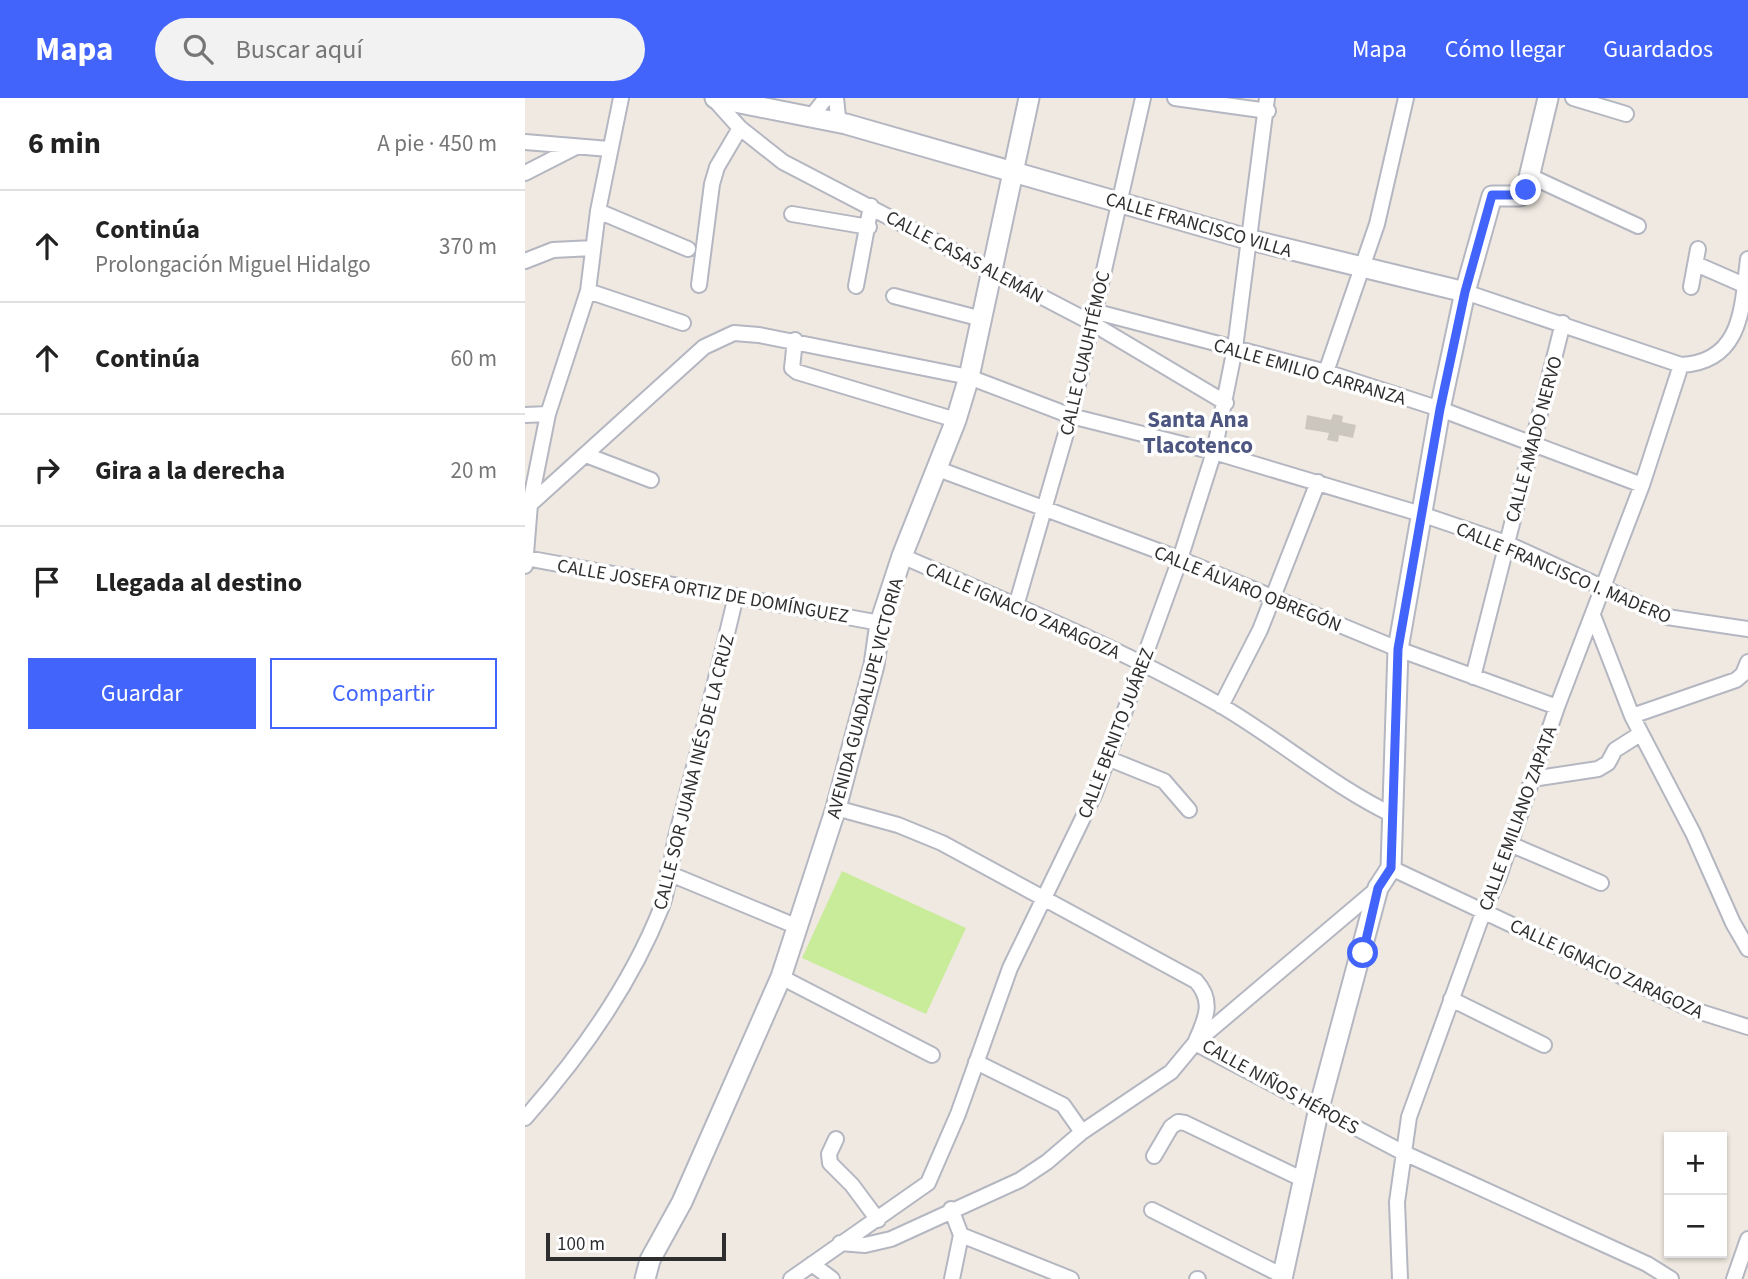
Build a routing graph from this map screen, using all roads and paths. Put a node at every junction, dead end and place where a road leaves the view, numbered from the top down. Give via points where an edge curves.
1 (621, 98) edge
2 (715, 98) edge
3 (826, 98) edge
4 (836, 98) edge
5 (1029, 98) edge
6 (1143, 98) edge
7 (1175, 98) edge
8 (1406, 98) edge
9 (1548, 98) edge
10 (1573, 98) edge
11 (1268, 105) edge
12 (1626, 114) dead end
13 (811, 117) junction
14 (846, 124) junction
15 (740, 128) junction
16 (525, 142) edge
17 (577, 147) junction
18 (609, 149) junction
19 (525, 173) edge
20 (1015, 173) junction
21 (1532, 177) junction
22 (1120, 202) junction
23 (871, 206) junction
24 (598, 211) junction
25 (792, 214) dead end
26 (1638, 226) dead end
27 (869, 227) junction
28 (1247, 239) junction
29 (593, 248) junction
30 (688, 248) dead end
31 (1748, 259) edge
32 (525, 261) edge
33 (1363, 268) junction
34 (992, 270) junction
35 (699, 285) dead end
36 (1744, 285) junction
37 (856, 286) dead end
38 (1691, 287) dead end
39 (588, 291) junction
40 (1465, 292) junction
41 (894, 296) dead end
42 (1092, 317) junction
43 (982, 319) junction
44 (683, 323) dead end
45 (1563, 323) junction
46 (795, 340) junction
47 (1235, 348) junction
48 (1681, 365) junction
49 (1326, 372) junction
50 (969, 377) junction
51 (1226, 403) junction
52 (1440, 409) junction
53 (548, 414) junction
54 (525, 415) edge
55 (1071, 416) junction
56 (956, 421) junction
57 (1531, 444) junction
58 (1214, 452) junction
59 (586, 455) junction
60 (938, 469) junction
61 (651, 480) dead end
62 (1318, 482) junction
63 (1642, 485) junction
64 (527, 506) edge
65 (1045, 509) junction
66 (1421, 514) junction
67 (1506, 543) junction
68 (902, 556) junction
69 (1180, 559) junction
70 (526, 562) edge
71 (1604, 588) junction
72 (736, 596) junction
73 (1270, 598) junction
74 (1016, 606) junction
75 (1594, 618) junction
76 (880, 623) junction
77 (1748, 629) edge
78 (1398, 649) junction
79 (1748, 662) edge
80 (1141, 663) junction
81 (1473, 677) junction
82 (1221, 706) junction
83 (1557, 707) junction
84 (1632, 716) junction
85 (1640, 734) junction
86 (1107, 758) junction
87 (1532, 779) junction
88 (836, 808) junction
89 (1189, 810) dead end
90 (1395, 816) junction
91 (1510, 844) junction
92 (1391, 868) junction
93 (668, 873) junction
94 (1601, 883) dead end
95 (1378, 888) junction
96 (1046, 898) junction
97 (1484, 910) junction
98 (798, 927) junction
99 (1748, 949) edge
100 (781, 977) junction
101 (1451, 999) junction
102 (1748, 1027) edge
103 (1195, 1043) junction
104 (1544, 1045) dead end
105 (932, 1055) dead end
106 (977, 1062) junction
107 (1319, 1108) junction
108 (525, 1118) edge
109 (1082, 1132) junction
110 (836, 1139) dead end
111 (1402, 1152) junction
112 (1153, 1156) dead end
113 (1304, 1180) junction
114 (951, 1209) junction
115 (1152, 1210) dead end
116 (878, 1220) junction
117 (961, 1235) junction
118 (1748, 1239) edge
119 (840, 1243) junction
120 (812, 1264) junction
121 (1282, 1278) edge
122 (645, 1279) edge
123 (791, 1279) edge
124 (832, 1279) edge
125 (952, 1279) edge
126 (1071, 1279) edge
127 (1400, 1279) edge
128 (1671, 1279) edge
129 (1734, 1279) edge

1 - 18 street
2 - 13 street, CALLE FRANCISCO VILLA
2 - 15 street, CALLE CASAS ALEMÁN
3 - 13 street
4 - 14 street via 838,117
5 - 20 street, AVENIDA GUADALUPE VICTORIA
6 - 22 street, CALLE CUAUHTÉMOC
7 - 11 street
8 - 33 street
9 - 21 street
10 - 12 street
11 - 28 street, CALLE BENITO JUÁREZ
13 - 14 street, CALLE FRANCISCO VILLA
14 - 20 street, CALLE FRANCISCO VILLA
15 - 23 street, CALLE CASAS ALEMÁN via 783,162
15 - 35 street via 712,184
16 - 17 street
17 - 18 street
17 - 19 street
18 - 24 street
20 - 22 street, CALLE FRANCISCO VILLA
20 - 34 street, AVENIDA GUADALUPE VICTORIA
21 - 26 street
21 - 40 street via 1524,195 1492,195
22 - 28 street, CALLE FRANCISCO VILLA
22 - 42 street, CALLE CUAUHTÉMOC
23 - 27 street
23 - 34 street, CALLE CASAS ALEMÁN
24 - 29 street
24 - 30 street
25 - 27 street
27 - 37 street
28 - 33 street, CALLE FRANCISCO VILLA
28 - 47 street, CALLE BENITO JUÁREZ
29 - 32 street via 553,250
29 - 39 street
31 - 36 street
33 - 40 street, CALLE FRANCISCO VILLA
33 - 49 street
34 - 42 street, CALLE CASAS ALEMÁN
34 - 43 street, AVENIDA GUADALUPE VICTORIA
36 - 38 street via 1697,257
36 - 48 street via 1741,317 1725,348 1697,365
39 - 44 street
39 - 53 street
40 - 45 street, CALLE FRANCISCO VILLA
40 - 52 street
41 - 43 street
42 - 47 street, CALLE EMILIO CARRANZA
42 - 51 street, CALLE CASAS ALEMÁN
42 - 55 street, CALLE CUAUHTÉMOC
43 - 50 street, AVENIDA GUADALUPE VICTORIA
45 - 48 street, CALLE FRANCISCO VILLA
45 - 57 street, CALLE AMADO NERVO
46 - 50 street, CALLE FRANCISCO I. MADERO
46 - 56 street via 790,360 797,372
46 - 59 street, CALLE FRANCISCO I. MADERO via 734,333 704,347
47 - 49 street, CALLE EMILIO CARRANZA
47 - 51 street, CALLE BENITO JUÁREZ
48 - 63 street, CALLE EMILIANO ZAPATA
49 - 52 street, CALLE EMILIO CARRANZA
50 - 55 street, CALLE FRANCISCO I. MADERO
50 - 56 street, AVENIDA GUADALUPE VICTORIA
51 - 58 street, CALLE BENITO JUÁREZ
52 - 57 street, CALLE EMILIO CARRANZA
52 - 66 street
53 - 54 street
53 - 64 street
55 - 58 street, CALLE FRANCISCO I. MADERO
55 - 65 street, CALLE CUAUHTÉMOC
56 - 60 street, AVENIDA GUADALUPE VICTORIA
57 - 63 street, CALLE EMILIO CARRANZA
57 - 67 street, CALLE AMADO NERVO
58 - 62 street, CALLE FRANCISCO I. MADERO
58 - 69 street, CALLE BENITO JUÁREZ
59 - 61 street
59 - 64 street
60 - 65 street, CALLE ÁLVARO OBREGÓN
60 - 68 street, AVENIDA GUADALUPE VICTORIA
62 - 66 street, CALLE FRANCISCO I. MADERO
62 - 73 street
63 - 71 street, CALLE EMILIANO ZAPATA
64 - 70 street
65 - 69 street, CALLE ÁLVARO OBREGÓN
65 - 74 street, CALLE CUAUHTÉMOC
66 - 67 street, CALLE FRANCISCO I. MADERO
66 - 78 street
67 - 71 street, CALLE FRANCISCO I. MADERO
67 - 81 street, CALLE AMADO NERVO
68 - 74 street, CALLE IGNACIO ZARAGOZA
68 - 76 street, AVENIDA GUADALUPE VICTORIA
69 - 73 street, CALLE ÁLVARO OBREGÓN
69 - 80 street, CALLE BENITO JUÁREZ
70 - 72 street, CALLE JOSEFA ORTIZ DE DOMÍNGUEZ
71 - 75 street, CALLE EMILIANO ZAPATA
71 - 77 street, CALLE FRANCISCO I. MADERO via 1684,622
72 - 76 street, CALLE JOSEFA ORTIZ DE DOMÍNGUEZ
72 - 93 street, CALLE SOR JUANA INÉS DE LA CRUZ
73 - 78 street, CALLE ÁLVARO OBREGÓN
73 - 82 street
74 - 80 street, CALLE IGNACIO ZARAGOZA
75 - 83 street, CALLE EMILIANO ZAPATA
75 - 84 street
76 - 88 street, AVENIDA GUADALUPE VICTORIA via 874,665
78 - 81 street, CALLE ÁLVARO OBREGÓN
78 - 90 street
79 - 84 street via 1737,680
80 - 82 street, CALLE IGNACIO ZARAGOZA
80 - 86 street, CALLE BENITO JUÁREZ
81 - 83 street, CALLE ÁLVARO OBREGÓN
82 - 90 street, CALLE IGNACIO ZARAGOZA via 1361,799
83 - 87 street, CALLE EMILIANO ZAPATA
84 - 85 street
85 - 87 street via 1615,750 1598,769
85 - 99 street
86 - 89 street via 1164,781
86 - 96 street, CALLE BENITO JUÁREZ
87 - 91 street, CALLE EMILIANO ZAPATA
88 - 96 street, CALLE NIÑOS HÉROES via 909,829
88 - 98 street, AVENIDA GUADALUPE VICTORIA
90 - 92 street
91 - 94 street
91 - 97 street, CALLE EMILIANO ZAPATA
92 - 95 street
92 - 97 street, CALLE IGNACIO ZARAGOZA
93 - 98 street
93 - 108 street, CALLE SOR JUANA INÉS DE LA CRUZ via 663,902 647,940 596,1030
95 - 103 street
95 - 107 street
96 - 103 street, CALLE NIÑOS HÉROES via 1196,981 1206,991 1208,1005
96 - 106 street, CALLE BENITO JUÁREZ via 1010,968
97 - 101 street, CALLE EMILIANO ZAPATA
97 - 102 street, CALLE IGNACIO ZARAGOZA via 1691,1009
98 - 100 street, AVENIDA GUADALUPE VICTORIA
100 - 105 street
100 - 122 street, AVENIDA GUADALUPE VICTORIA via 682,1202 650,1259
101 - 104 street
101 - 111 street, CALLE EMILIANO ZAPATA via 1409,1117
103 - 107 street, CALLE NIÑOS HÉROES
103 - 109 street via 1171,1072
106 - 109 street via 1063,1105
106 - 116 street, CALLE BENITO JUÁREZ via 928,1183
107 - 111 street, CALLE NIÑOS HÉROES
107 - 113 street
109 - 114 street via 1020,1180
110 - 116 street via 830,1163
111 - 127 street, CALLE EMILIANO ZAPATA via 1397,1202
111 - 128 street, CALLE NIÑOS HÉROES
112 - 113 street via 1171,1127 1185,1123
113 - 121 street
114 - 117 street
114 - 119 street via 891,1239 865,1245
115 - 121 street
116 - 119 street, CALLE BENITO JUÁREZ
117 - 125 street
117 - 126 street
118 - 129 street
119 - 120 street, CALLE BENITO JUÁREZ
120 - 123 street, CALLE BENITO JUÁREZ
120 - 124 street

